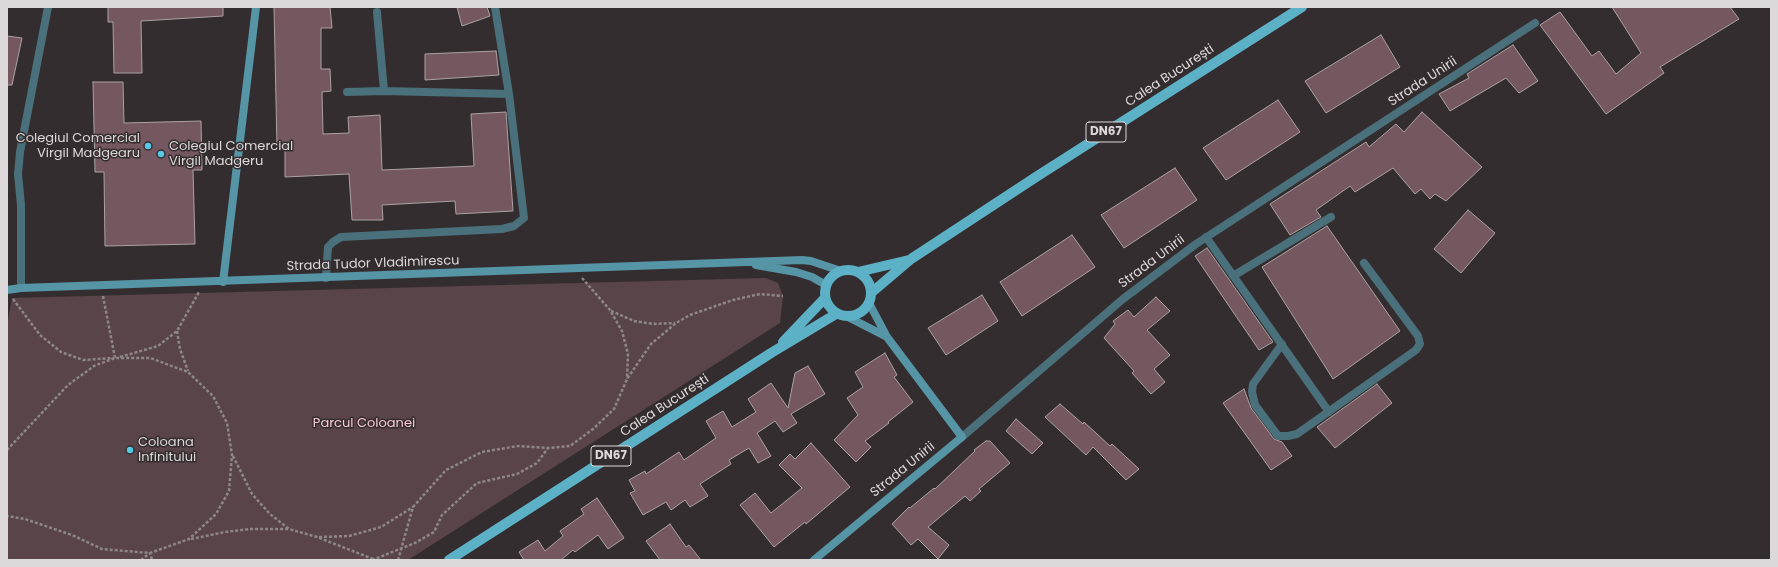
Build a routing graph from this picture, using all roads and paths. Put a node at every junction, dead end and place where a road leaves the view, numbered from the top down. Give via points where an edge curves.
1 (48, 7) edge
2 (256, 7) edge
3 (495, 7) edge
4 (1302, 7) edge
5 (377, 12) dead end
6 (1535, 23) dead end
7 (384, 91) junction
8 (347, 92) dead end
9 (509, 94) junction
10 (1331, 218) dead end
11 (1206, 237) junction
12 (911, 259) junction
13 (740, 263) junction
14 (1364, 263) dead end
15 (573, 268) junction
16 (841, 271) junction
17 (858, 272) junction
18 (1234, 276) junction
19 (326, 278) junction
20 (204, 282) junction
21 (223, 282) junction
22 (826, 285) junction
23 (101, 286) junction
24 (21, 288) junction
25 (8, 292) edge
26 (871, 293) junction
27 (783, 296) dead end
28 (825, 298) junction
29 (869, 304) junction
30 (610, 310) junction
31 (836, 314) junction
32 (848, 317) junction
33 (676, 323) junction
34 (177, 331) junction
35 (887, 337) junction
36 (1282, 344) junction
37 (773, 352) junction
38 (115, 358) junction
39 (188, 372) junction
40 (627, 379) junction
41 (1329, 412) junction
42 (962, 437) junction
43 (548, 448) junction
44 (7, 450) edge
45 (232, 455) junction
46 (413, 508) junction
47 (7, 516) edge
48 (289, 529) junction
49 (317, 537) junction
50 (189, 539) junction
51 (401, 550) junction
52 (150, 553) junction
53 (141, 560) edge
54 (152, 560) edge
55 (374, 560) edge
56 (398, 560) edge
57 (449, 560) edge
58 (814, 560) edge

1 - 24 street via 20,152 18,174 21,205
2 - 21 main road
3 - 9 street
4 - 12 main road, Calea București / DN67
5 - 7 street
6 - 11 street, Strada Unirii
7 - 8 street
7 - 9 street
9 - 19 street via 524,218 514,226 502,229 341,237 328,247
10 - 18 street
11 - 18 street
11 - 42 street, Strada Unirii via 1123,299
12 - 17 main road, Calea București / DN67
12 - 26 main road, Calea București / DN67
13 - 15 main road, Strada Tudor Vladimirescu
13 - 16 main road, Strada Tudor Vladimirescu via 802,260
13 - 22 main road, Strada Tudor Vladimirescu via 796,272
14 - 41 street via 1418,336 1420,344 1416,350
15 - 19 main road, Strada Tudor Vladimirescu
15 - 30 path
16 - 17 main road, Calea București / DN67
16 - 22 main road
17 - 26 main road via 870,284
18 - 36 street
19 - 21 main road, Strada Tudor Vladimirescu
20 - 21 main road, Strada Tudor Vladimirescu
20 - 23 main road, Strada Tudor Vladimirescu
20 - 34 path
22 - 28 main road
23 - 24 main road, Strada Tudor Vladimirescu
23 - 38 path
24 - 25 main road, Strada Tudor Vladimirescu
25 - 38 path via 40,335 61,352 83,360
26 - 29 main road
27 - 33 path via 760,294 733,300 690,315
28 - 31 main road
28 - 37 main road, Calea București / DN67
29 - 32 main road via 860,313
29 - 35 main road
30 - 33 path via 634,321 653,324
30 - 40 path via 622,331 628,354
31 - 32 main road
31 - 37 main road, Calea București / DN67
32 - 35 main road
33 - 40 path via 651,344
34 - 38 path via 158,346
34 - 39 path
35 - 42 main road
36 - 41 street
36 - 41 street via 1253,384 1255,405 1278,436 1297,434
37 - 57 main road, Calea București / DN67
38 - 39 path via 150,358
38 - 44 path via 94,366 68,385
39 - 45 path via 213,396 227,423
40 - 43 path via 614,409 593,429 570,446
42 - 58 main road, Strada Unirii
43 - 46 path via 518,446 482,452 446,470
43 - 51 path via 537,463 517,474 477,483 442,514 434,532
45 - 48 path via 252,494 270,514
45 - 50 path via 229,491 216,514
46 - 49 path via 382,527 349,536
46 - 51 path
47 - 52 path via 72,535 102,549
48 - 49 path
48 - 50 path via 250,529
49 - 55 path
50 - 52 path
51 - 55 path
51 - 56 path
52 - 53 path
52 - 54 path

